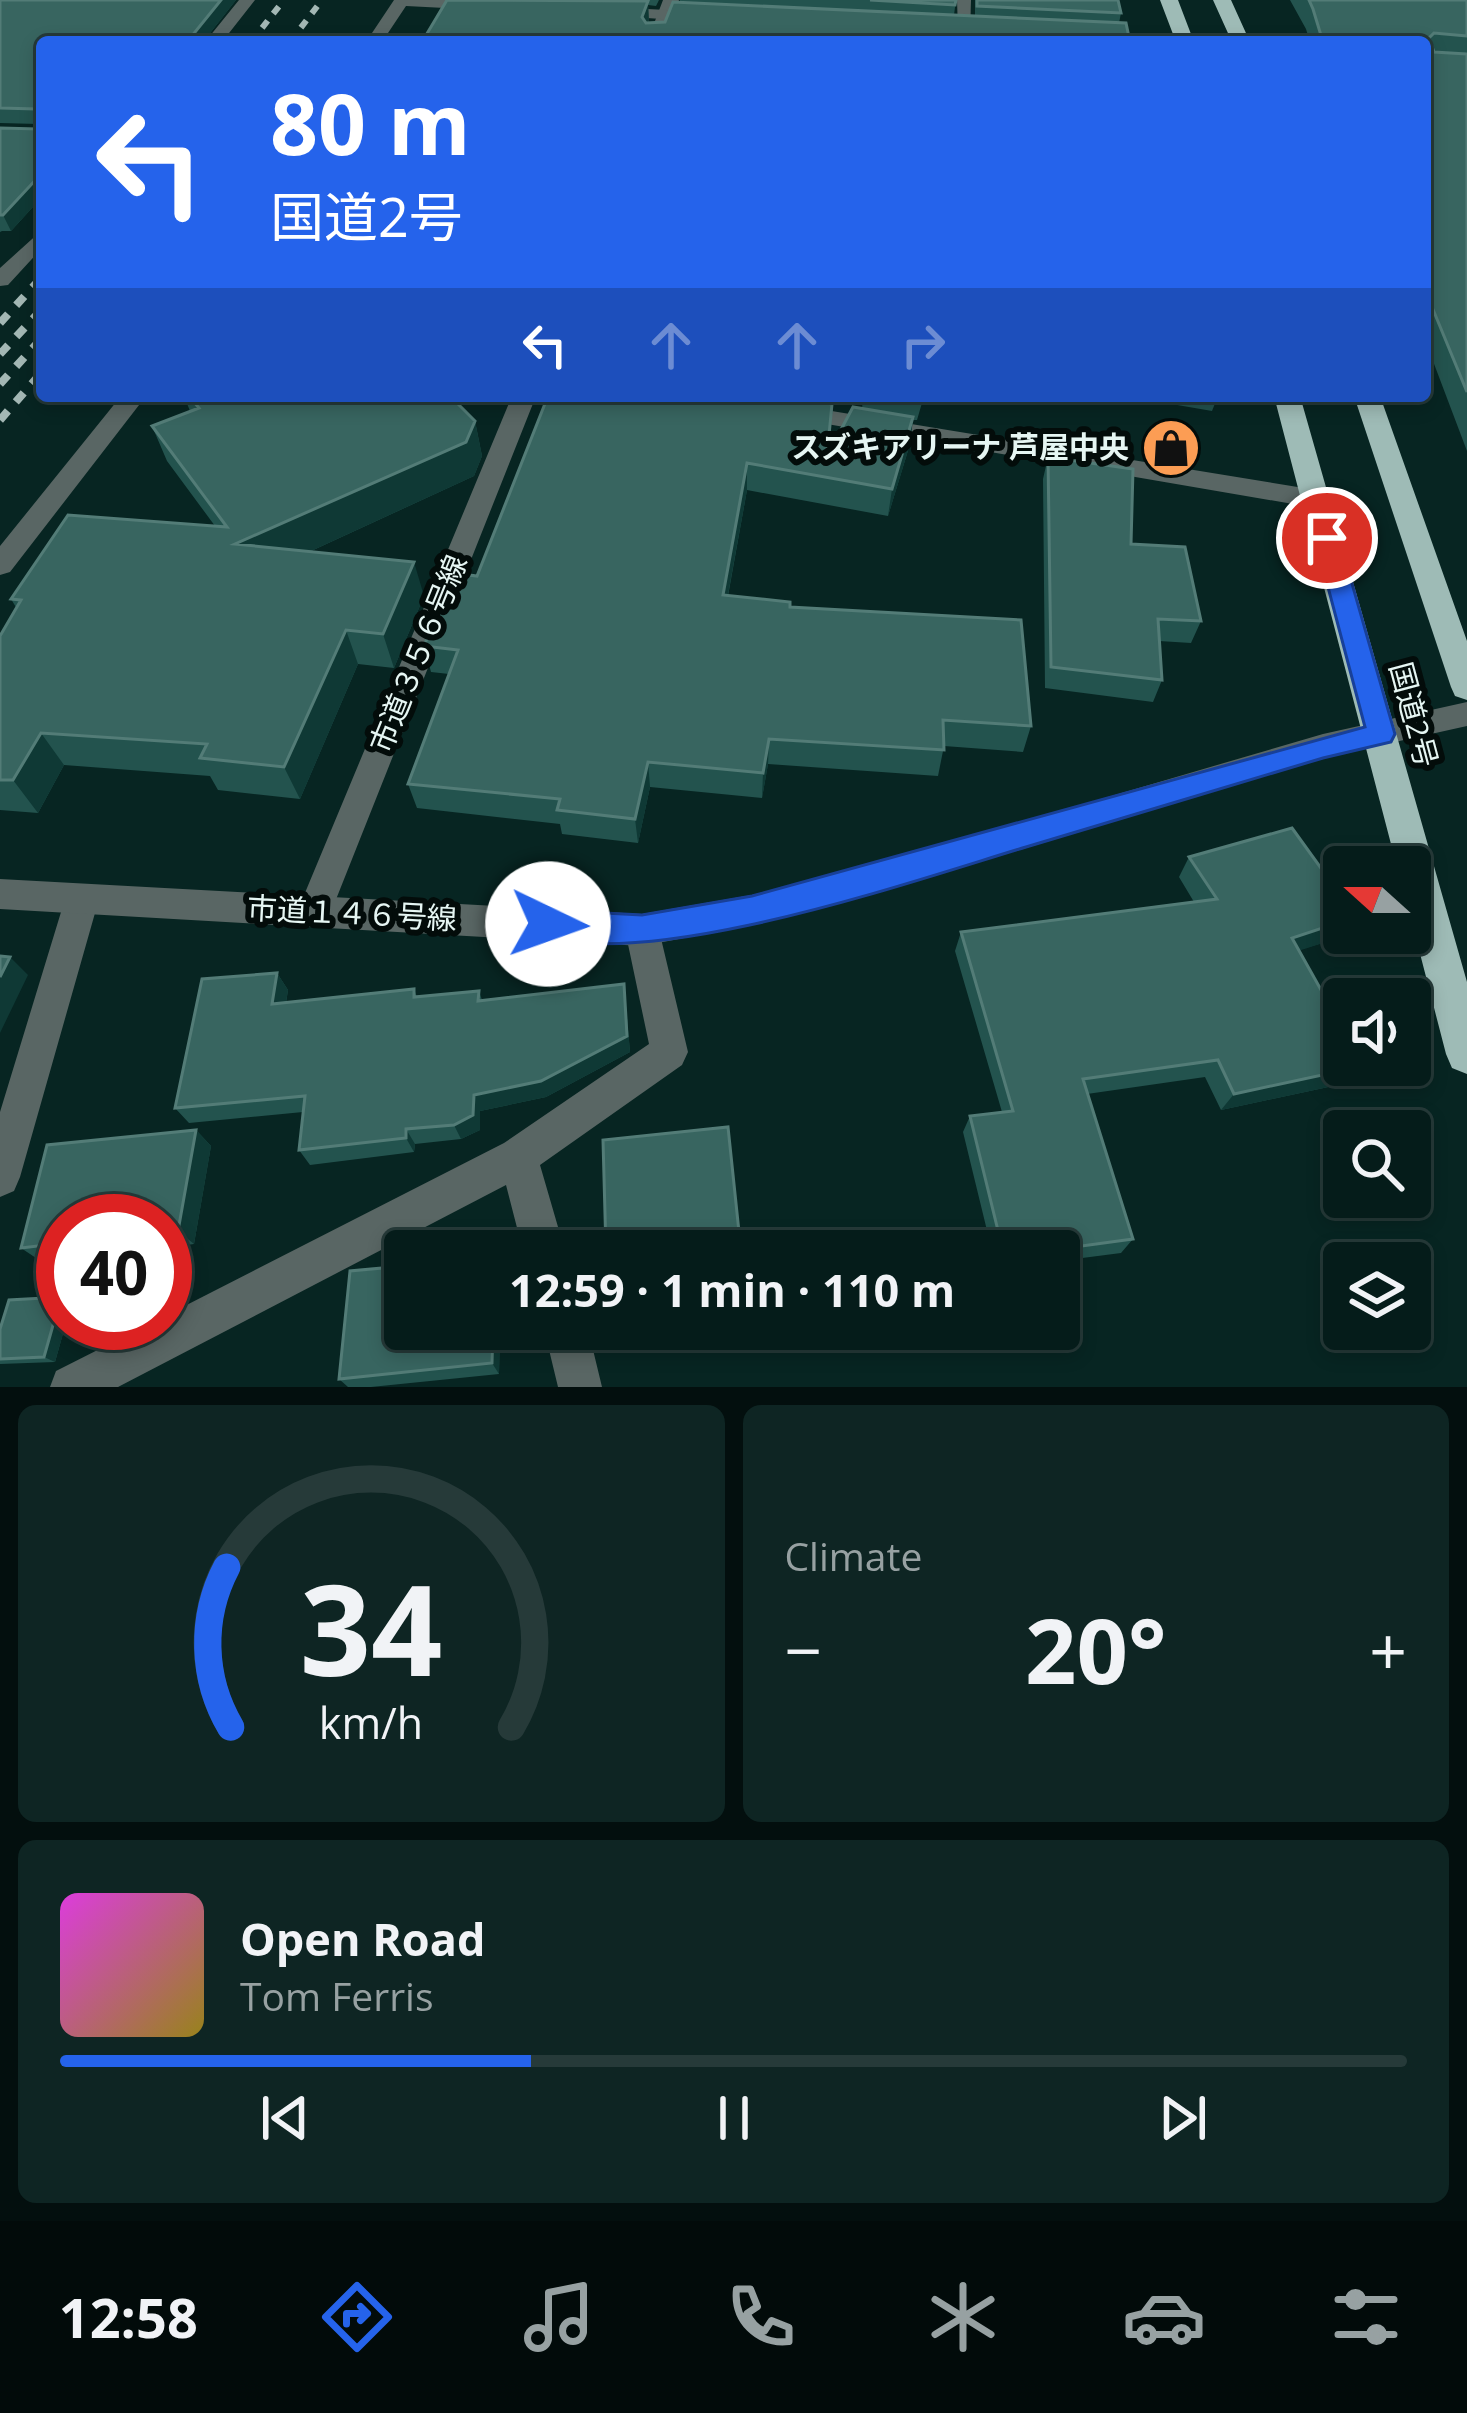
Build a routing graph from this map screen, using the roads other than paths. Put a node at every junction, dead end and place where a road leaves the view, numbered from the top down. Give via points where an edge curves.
1 (247, 0) edge
2 (964, 0) edge
3 (1169, 0) edge
4 (1222, 0) edge
5 (401, 1) edge
6 (511, 7) edge
7 (668, 7) edge
8 (599, 11) edge
9 (734, 19) edge
10 (942, 30) edge
11 (965, 32) junction
12 (988, 33) edge
13 (218, 36) edge
14 (378, 36) edge
15 (657, 36) edge
16 (1184, 36) edge
17 (1238, 36) edge
18 (36, 242) edge
19 (0, 280) edge
20 (129, 402) edge
21 (522, 402) edge
22 (1289, 402) edge
23 (1369, 402) edge
24 (762, 406) edge
25 (1316, 499) junction
26 (0, 565) edge
27 (1467, 687) edge
28 (1467, 714) edge
29 (1381, 734) junction
30 (0, 894) edge
31 (82, 899) junction
32 (314, 912) junction
33 (642, 929) junction
34 (1467, 1054) edge
35 (518, 1157) junction
36 (0, 1177) edge
37 (538, 1230) edge
38 (571, 1350) edge
39 (72, 1387) edge
40 (580, 1387) edge

1 - 13 street
2 - 11 lane
3 - 16 highway
4 - 17 highway
5 - 6 street
5 - 14 street
7 - 8 street
7 - 9 street
7 - 15 street
10 - 11 street
11 - 12 street
18 - 19 street
20 - 26 street
21 - 32 street, 市道３５６号線
22 - 25 highway, 国道2号
23 - 27 highway, 国道2号
24 - 25 street
25 - 29 highway, 国道2号
28 - 29 street, 市道１４６号線
29 - 33 street, 市道１４６号線 via 899,872
29 - 34 highway, 国道2号
30 - 31 street, 市道１４６号線
31 - 32 street, 市道１４６号線
31 - 36 street
32 - 33 street, 市道１４６号線
33 - 35 street via 669,1052
35 - 37 street
35 - 39 street
38 - 40 street

